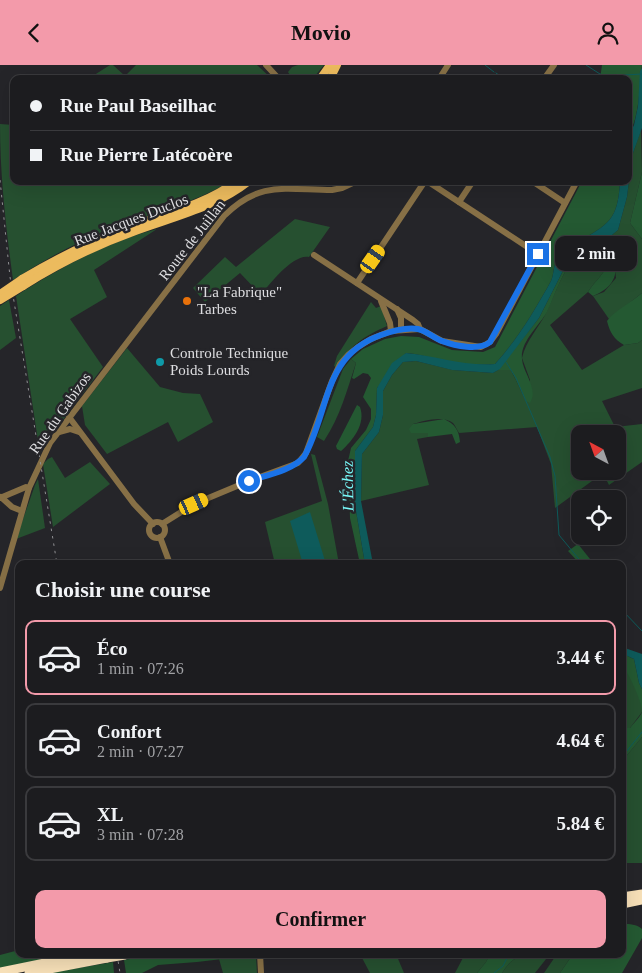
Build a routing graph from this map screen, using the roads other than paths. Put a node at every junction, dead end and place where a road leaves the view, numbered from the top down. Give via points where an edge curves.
1 (266, 65) edge
2 (277, 75) edge
3 (231, 185) edge
4 (243, 185) edge
5 (348, 185) edge
6 (423, 185) edge
7 (432, 185) edge
8 (470, 185) edge
9 (538, 185) edge
10 (575, 185) edge
11 (459, 202) junction
12 (565, 203) junction
13 (538, 254) junction
14 (314, 255) dead end
15 (22, 283) junction
16 (357, 283) junction
17 (0, 294) edge
18 (163, 296) joint
19 (0, 300) edge
20 (380, 300) junction
21 (397, 309) junction
22 (400, 329) junction
23 (420, 329) junction
24 (391, 331) junction
25 (69, 417) junction
26 (80, 432) junction
27 (58, 433) junction
28 (29, 488) junction
29 (1, 498) edge
30 (22, 511) junction
31 (153, 524) junction
32 (162, 524) junction
33 (160, 537) junction
34 (169, 560) edge
35 (0, 588) edge
36 (642, 894) edge
37 (626, 896) edge
38 (642, 900) edge
39 (626, 903) edge
40 (70, 958) edge
41 (107, 958) edge
42 (260, 958) edge
43 (0, 973) edge
44 (29, 973) edge
45 (261, 973) edge

1 - 2 street
3 - 15 main road, Rue Jacques Duclos via 206,199 99,239 62,257
4 - 15 main road, Rue Jacques Duclos via 208,206 134,231
5 - 18 street, Route de Juillan via 332,190 270,189 250,196 224,216
6 - 16 street
7 - 11 street
8 - 11 street
9 - 12 street
10 - 12 street
11 - 13 street
12 - 13 street
13 - 23 street via 487,345 481,347 442,341
14 - 16 street
15 - 17 main road, bridge
15 - 19 main road, bridge
16 - 20 street
18 - 25 street, Rue du Gabizos
20 - 21 street
20 - 24 street
21 - 22 street
21 - 23 street
22 - 23 street
22 - 24 street
24 - 32 street via 358,347 340,364 306,453 298,463 194,504
25 - 26 street
25 - 27 street, Rue du Gabizos
26 - 27 street via 70,429
26 - 31 street
27 - 28 street, Rue du Gabizos
28 - 29 street
28 - 30 street, Rue du Gabizos
29 - 30 street
30 - 35 street, Rue du Gabizos
31 - 32 street
31 - 33 street via 150,534
32 - 33 street via 164,532
33 - 34 street
36 - 37 highway
38 - 39 highway
40 - 43 highway
41 - 44 highway, bridge
42 - 45 street

